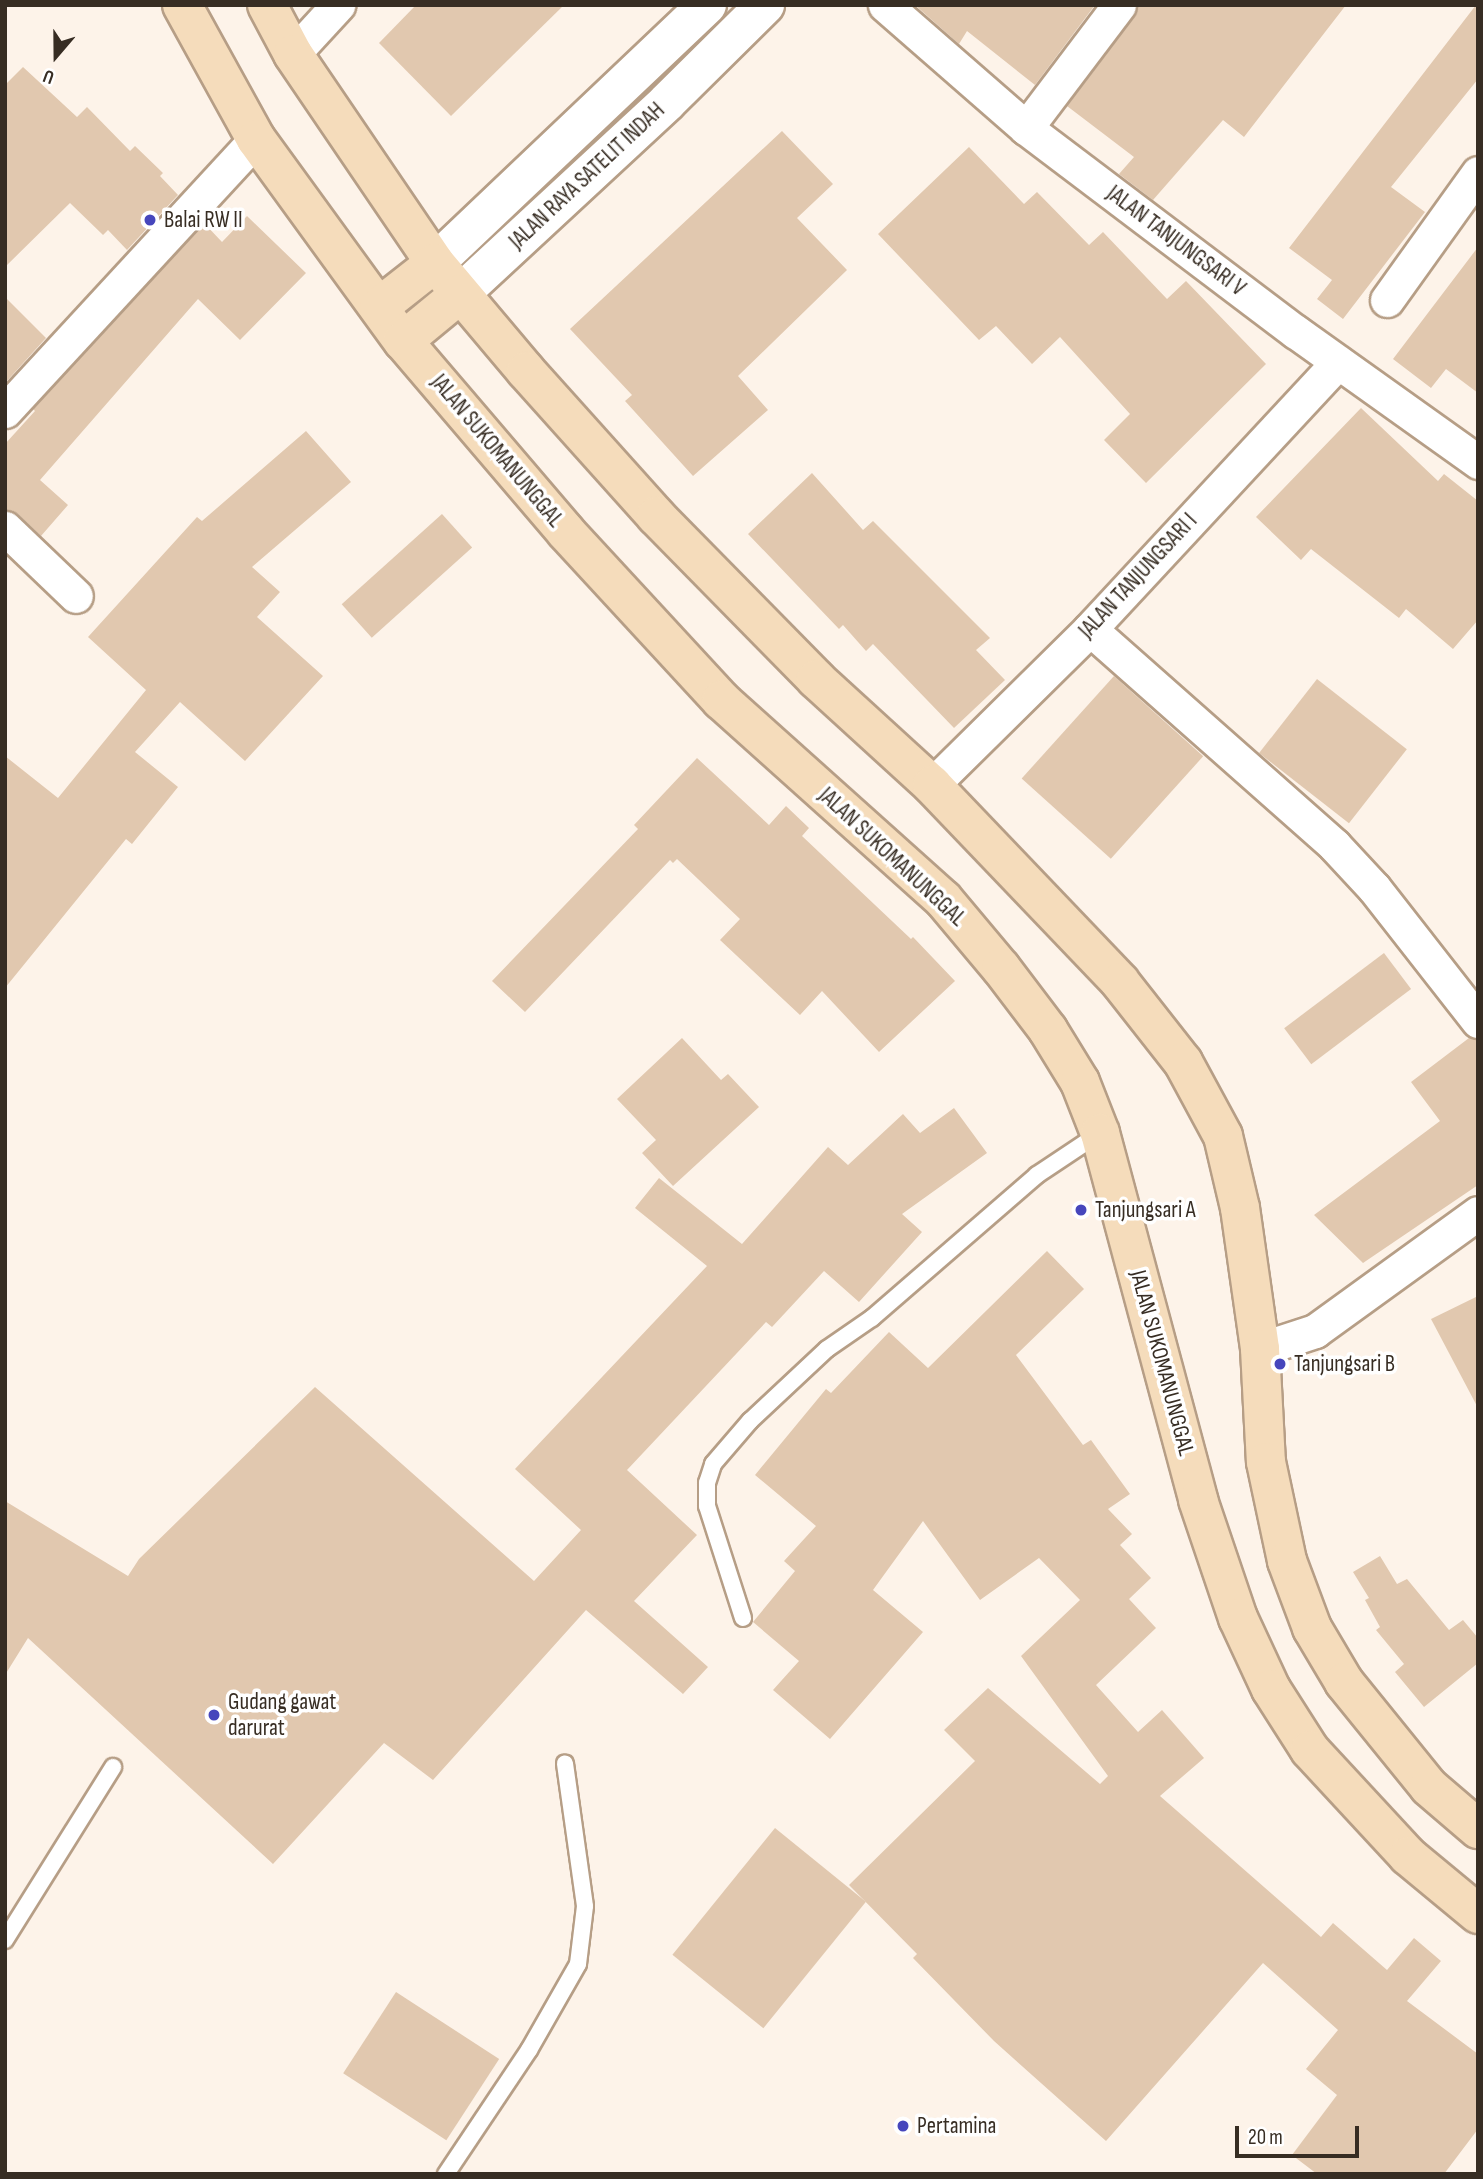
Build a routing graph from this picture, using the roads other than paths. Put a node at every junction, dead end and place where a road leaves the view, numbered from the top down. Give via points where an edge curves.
1 (182, 5) edge
2 (267, 5) edge
3 (338, 5) edge
4 (707, 5) edge
5 (765, 5) edge
6 (886, 5) edge
7 (1119, 5) edge
8 (293, 54) junction
9 (1026, 128) junction
10 (256, 139) junction
11 (1478, 173) edge
12 (435, 263) junction
13 (460, 294) junction
14 (1387, 300) dead end
15 (379, 307) junction
16 (403, 341) junction
17 (1338, 362) junction
18 (5, 411) edge
19 (1478, 462) edge
20 (5, 528) edge
21 (76, 596) dead end
22 (1090, 629) junction
23 (932, 785) junction
24 (1478, 1021) edge
25 (1100, 1133) junction
26 (1478, 1213) edge
27 (1261, 1349) junction
28 (743, 1618) dead end
29 (565, 1763) dead end
30 (113, 1767) dead end
31 (1478, 1829) edge
32 (1478, 1914) edge
33 (5, 1940) edge
34 (446, 2174) edge

1 - 10 main road, JALAN SUKOMANUNGGAL
2 - 8 main road
3 - 8 street
4 - 12 street, JALAN RAYA SATELIT INDAH
5 - 13 street, JALAN RAYA SATELIT INDAH
6 - 9 street, JALAN TANJUNGSARI V
7 - 9 street
8 - 12 main road
9 - 17 street, JALAN TANJUNGSARI V
10 - 15 main road, JALAN SUKOMANUNGGAL
10 - 18 street
11 - 14 street
12 - 13 main road
12 - 15 main road, JALAN RAYA SATELIT INDAH
13 - 16 main road, JALAN RAYA SATELIT INDAH
13 - 23 main road via 656,516 816,679
15 - 16 main road, JALAN SUKOMANUNGGAL
16 - 25 main road, JALAN SUKOMANUNGGAL via 566,532 721,700 943,899 1048,1030 1080,1082
17 - 19 street, JALAN TANJUNGSARI V
17 - 22 street, JALAN TANJUNGSARI I
20 - 21 street
22 - 23 street, JALAN TANJUNGSARI I
22 - 24 street via 1334,845 1374,888
23 - 27 main road via 1120,982 1182,1062 1223,1136 1240,1208
25 - 28 lane via 1037,1175 872,1318 827,1349 750,1421 713,1464 707,1506
25 - 32 main road, JALAN SUKOMANUNGGAL via 1198,1500 1238,1618 1271,1689 1310,1750 1390,1837
26 - 27 street via 1315,1331
27 - 31 main road via 1266,1462 1287,1562 1312,1628 1344,1682 1429,1787
29 - 34 lane via 585,1906 578,1964 529,2050
30 - 33 lane

